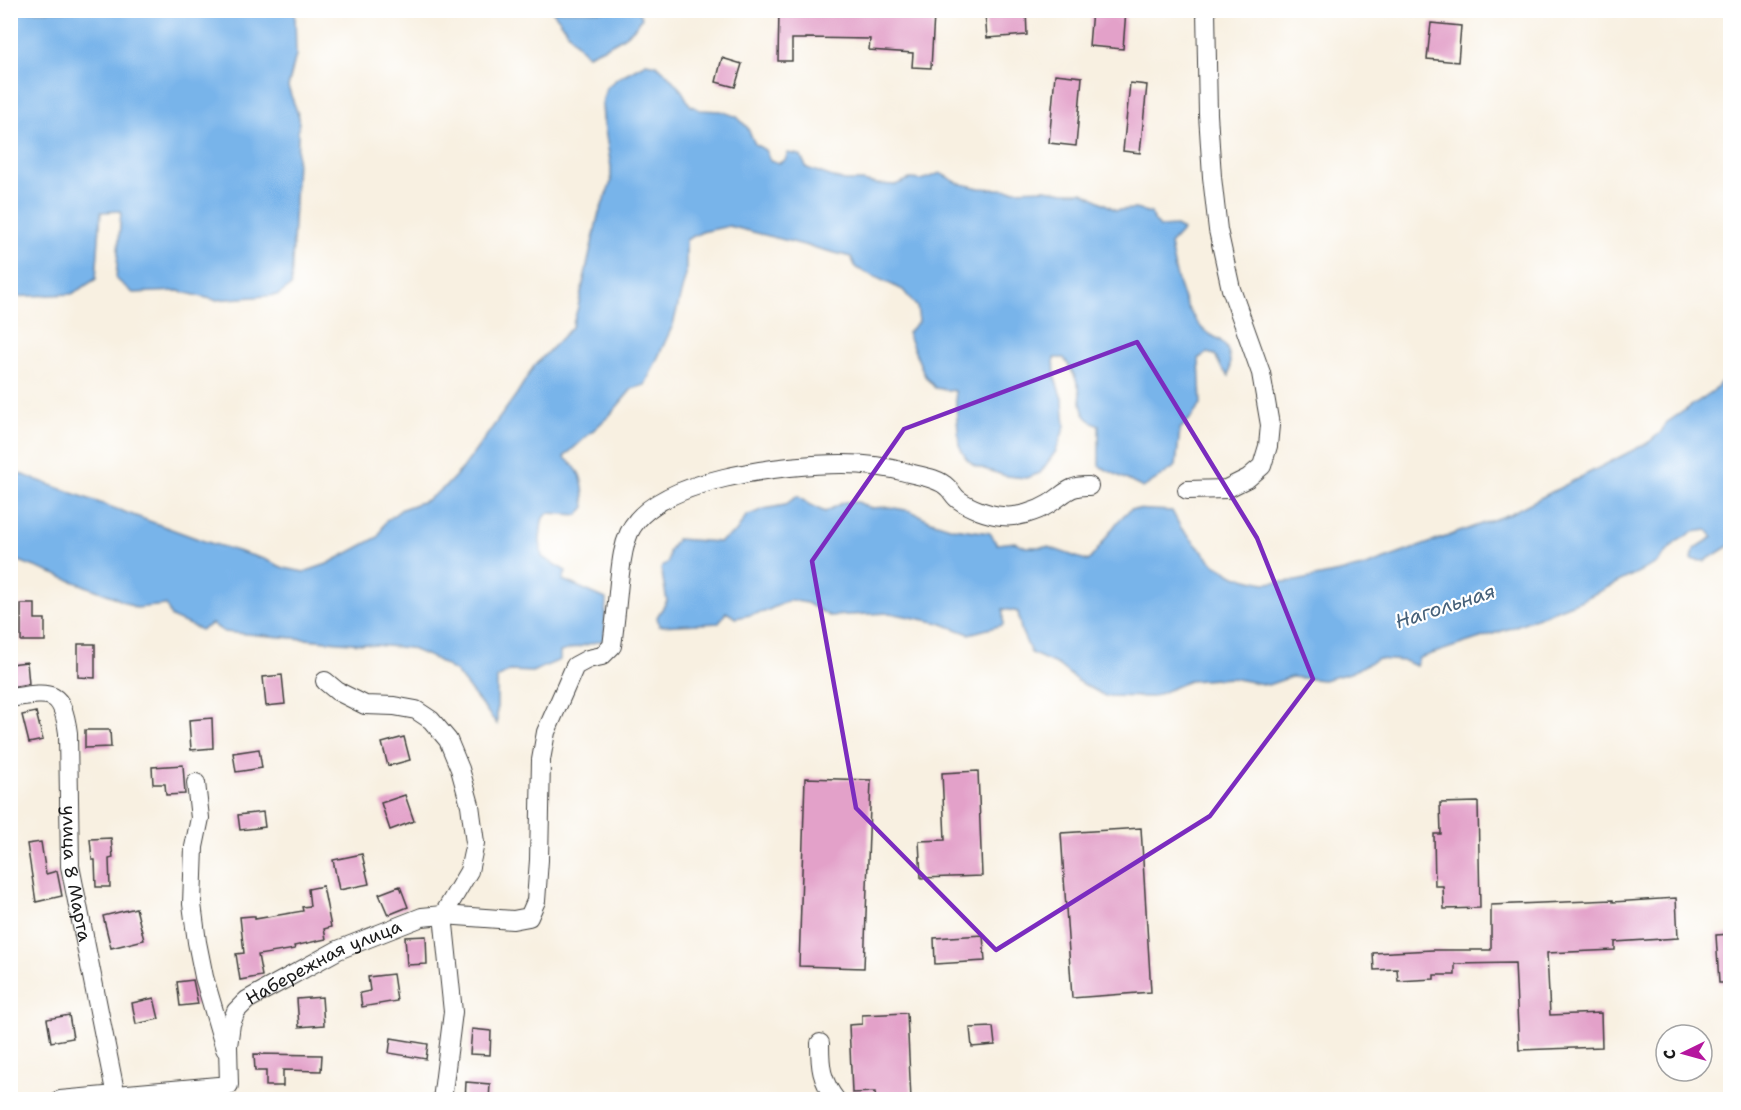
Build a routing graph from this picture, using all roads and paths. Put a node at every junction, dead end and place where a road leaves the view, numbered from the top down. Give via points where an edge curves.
1 (1206, 10) edge
2 (1089, 486) dead end
3 (1187, 490) dead end
4 (325, 681) dead end
5 (10, 698) edge
6 (195, 783) dead end
7 (443, 915) junction
8 (820, 1043) dead end
9 (228, 1060) junction
10 (229, 1092) edge
11 (116, 1096) junction
12 (60, 1100) edge
13 (442, 1100) edge
14 (836, 1100) edge

1 - 3 street via 1208,114 1218,230 1231,289 1261,373 1270,425 1262,466 1248,478 1226,489
2 - 7 street, Набережная улица via 1071,488 1048,505 1017,517 1000,516 961,502 947,486 935,480 907,472 841,464 723,478 665,499 643,514 629,532 623,551 612,646 602,656 575,666 546,732 541,760 540,860 536,901 529,917 513,920
4 - 7 street via 364,705 416,710 448,740 470,805 475,843 469,871
5 - 11 street, улица 8 Марта via 50,696 60,701 66,714 70,866
6 - 9 street via 200,818 193,870 194,923 204,976
7 - 9 street, Набережная улица via 422,917 338,950 247,1000 236,1011 231,1024
7 - 13 street via 453,1012
8 - 14 street via 820,1067
9 - 10 street, Набережная улица
10 - 11 street, Набережная улица
11 - 12 street, Набережная улица

